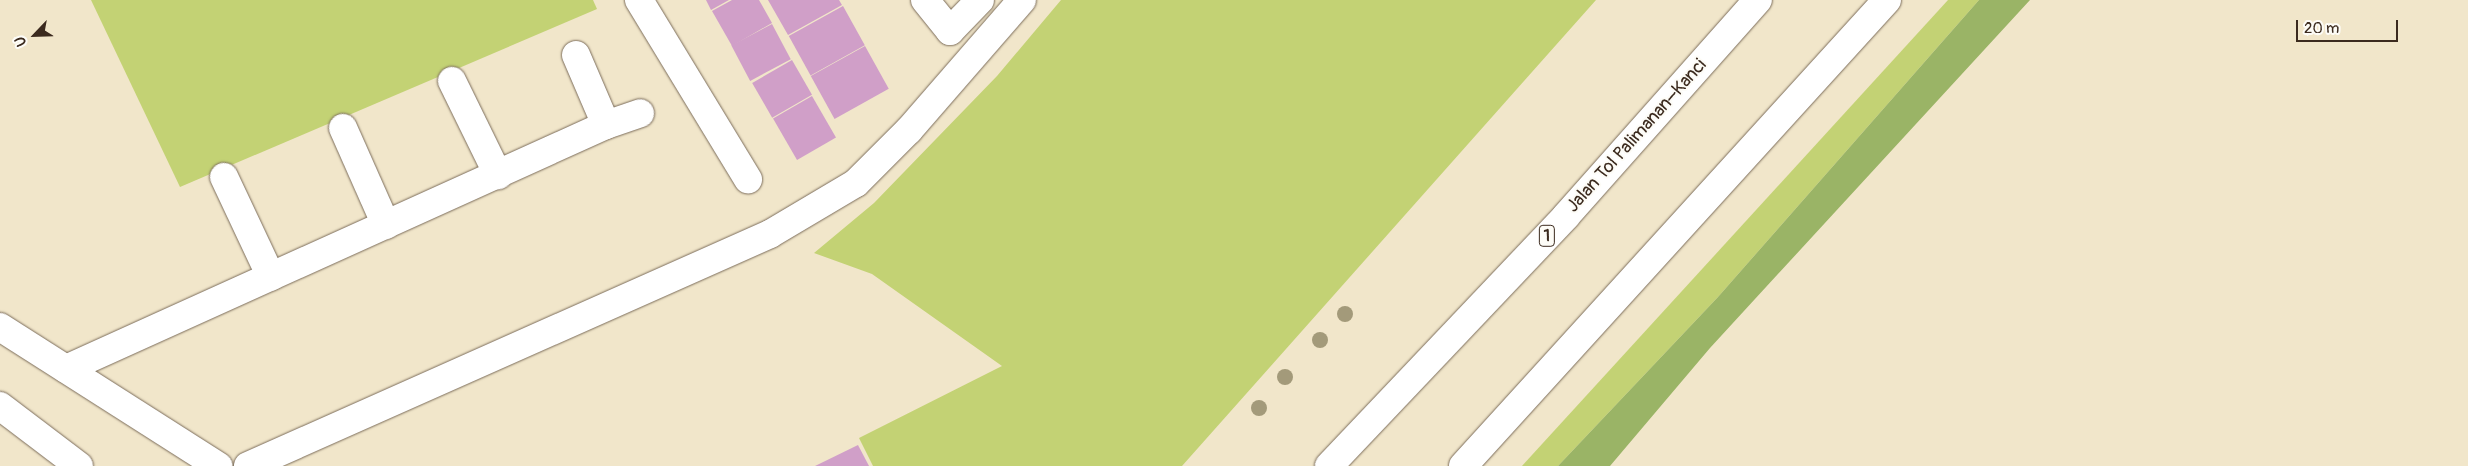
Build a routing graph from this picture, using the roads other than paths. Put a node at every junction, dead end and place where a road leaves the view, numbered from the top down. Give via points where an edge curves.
1 (639, 0) edge
2 (925, 0) edge
3 (980, 0) edge
4 (1022, 0) edge
5 (1758, 0) edge
6 (1887, 0) edge
7 (576, 55) dead end
8 (452, 81) dead end
9 (640, 113) dead end
10 (606, 125) junction
11 (342, 128) dead end
12 (498, 175) junction
13 (224, 177) dead end
14 (748, 179) dead end
15 (386, 225) junction
16 (271, 277) junction
17 (0, 327) edge
18 (66, 370) junction
19 (0, 406) edge
20 (78, 466) edge
21 (218, 466) edge
22 (248, 466) edge
23 (1329, 466) edge
24 (1463, 466) edge

1 - 14 main road
2 - 3 main road via 950,31
4 - 22 main road via 908,130 856,183 770,234
5 - 23 main road, Jalan Tol Palimanan–Kanci / 1 via 1566,216
6 - 24 main road
7 - 10 main road
8 - 12 main road
9 - 10 main road
10 - 12 main road
11 - 15 main road
12 - 15 main road
13 - 16 main road
15 - 16 main road
16 - 18 main road
17 - 18 main road
18 - 21 main road
19 - 20 main road

